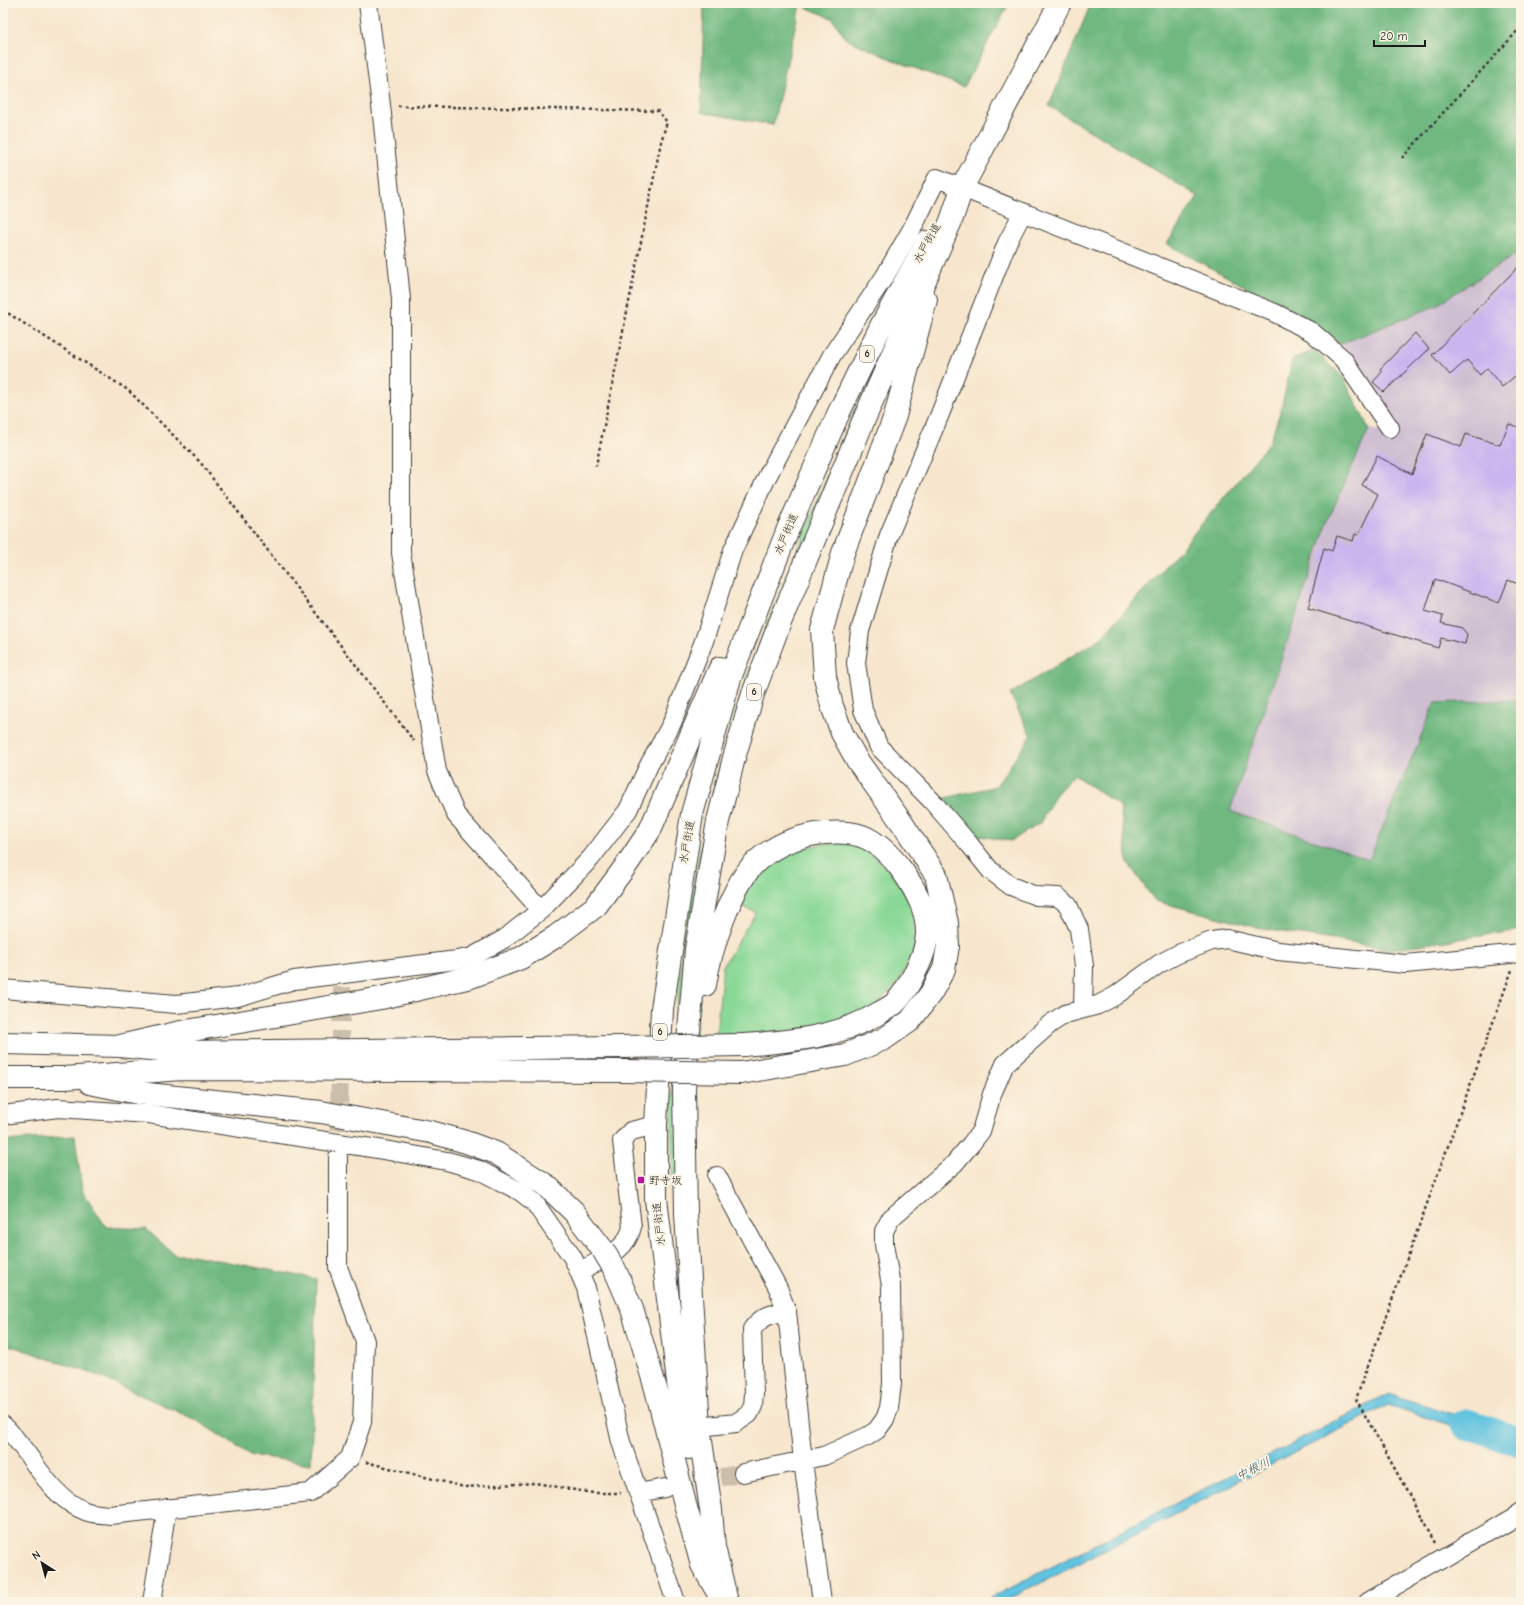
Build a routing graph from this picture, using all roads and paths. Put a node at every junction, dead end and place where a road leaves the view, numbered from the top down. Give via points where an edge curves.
1 (368, 3) edge
2 (1060, 3) edge
3 (1521, 27) edge
4 (381, 105) junction
5 (1402, 158) dead end
6 (962, 188) junction
7 (1023, 212) junction
8 (933, 262) junction
9 (3, 310) edge
10 (1390, 428) dead end
11 (596, 466) dead end
12 (788, 529) junction
13 (418, 746) dead end
14 (541, 910) junction
15 (1519, 953) edge
16 (3, 989) edge
17 (1083, 1009) junction
18 (3, 1043) edge
19 (120, 1046) junction
20 (3, 1078) edge
21 (65, 1078) junction
22 (3, 1115) edge
23 (656, 1126) junction
24 (685, 1150) junction
25 (338, 1157) tunnel mouth
26 (717, 1176) dead end
27 (580, 1271) junction
28 (787, 1312) junction
29 (3, 1425) edge
30 (700, 1427) junction
31 (350, 1458) junction
32 (803, 1461) junction
33 (743, 1473) tunnel mouth
34 (665, 1488) tunnel mouth
35 (638, 1493) junction
36 (167, 1508) junction
37 (1521, 1513) edge
38 (714, 1547) junction
39 (1444, 1557) junction
40 (152, 1602) edge
41 (676, 1602) edge
42 (724, 1602) edge
43 (727, 1602) edge
44 (822, 1602) edge
45 (1368, 1602) edge

1 - 4 street
2 - 6 highway, 水戸街道 / 6
3 - 5 path
4 - 11 path via 658,111 667,122
4 - 14 street via 401,299 401,553 437,771 456,815
6 - 7 street
6 - 8 highway, 水戸街道 / 6
6 - 12 highway, 水戸街道 / 6 via 943,213 881,326 840,410
6 - 14 street via 936,178 914,227 886,276 832,355 768,475 733,550 704,641 672,723 628,810 591,858
7 - 10 street via 1269,311 1312,332 1343,359
7 - 17 street via 1007,243 889,535 860,631 856,663 863,710 879,747 936,807 990,870 1012,886 1036,896 1058,898 1068,905 1080,936 1084,966
8 - 21 highway, bridge via 926,303 897,410 843,553 822,630 825,677 842,733 857,760 936,875 947,923 948,946 944,969 931,994 910,1021 884,1039 844,1055 741,1073 182,1069
8 - 24 highway, 水戸街道 / 6 via 862,424 779,625 753,694 734,758 718,821 696,949 684,1089
9 - 13 path via 128,390 200,462
12 - 19 highway via 749,602 650,830 596,906 555,937 521,958 471,977 381,998 181,1032
12 - 23 highway, 水戸街道 / 6 via 730,678 692,814 662,1009
14 - 16 street via 504,939 472,957 343,980 294,980 238,997 176,1004
15 - 17 street via 1405,964 1278,951 1227,939 1212,941 1178,954 1159,964 1115,996
15 - 39 path via 1356,1399
17 - 32 street via 1065,1014 1050,1024 1005,1064 992,1094 981,1131 954,1164 891,1218 884,1231 891,1286 892,1384 889,1408 877,1430 868,1436 824,1456
18 - 19 highway
19 - 24 highway, bridge via 180,1052 621,1047 744,1045 800,1041 840,1031 867,1020 894,1004 914,976 924,954 928,935 925,913 917,895 886,851 871,840 852,833 812,834 795,838 757,860 742,880 721,923 708,968 700,1026 694,1088
20 - 21 highway
21 - 42 highway, bridge via 138,1093 321,1112 431,1132 496,1153 546,1185 574,1212 603,1250 632,1309 702,1564
22 - 27 street via 58,1108 149,1114 327,1140 447,1161 479,1170 521,1192 534,1202
23 - 27 street via 631,1131 622,1141 632,1227 630,1234 619,1250
23 - 38 highway, 水戸街道 / 6 via 656,1199 679,1391 701,1518
24 - 30 highway, 水戸街道 / 6 via 686,1214
25 - 31 street via 338,1267 364,1341 362,1422
26 - 28 street via 778,1288
27 - 35 street via 621,1442
28 - 30 street via 773,1313 763,1318 752,1329 754,1394 749,1414 736,1423
28 - 32 street
29 - 36 street via 16,1437 57,1494 86,1511 110,1515
30 - 38 highway, 水戸街道 / 6
31 - 35 path via 464,1488 535,1482 593,1493
31 - 36 street via 310,1493
32 - 33 street
32 - 44 street
34 - 35 street
35 - 41 street
36 - 40 street
37 - 39 street
38 - 43 highway, 水戸街道 / 6
39 - 45 street

